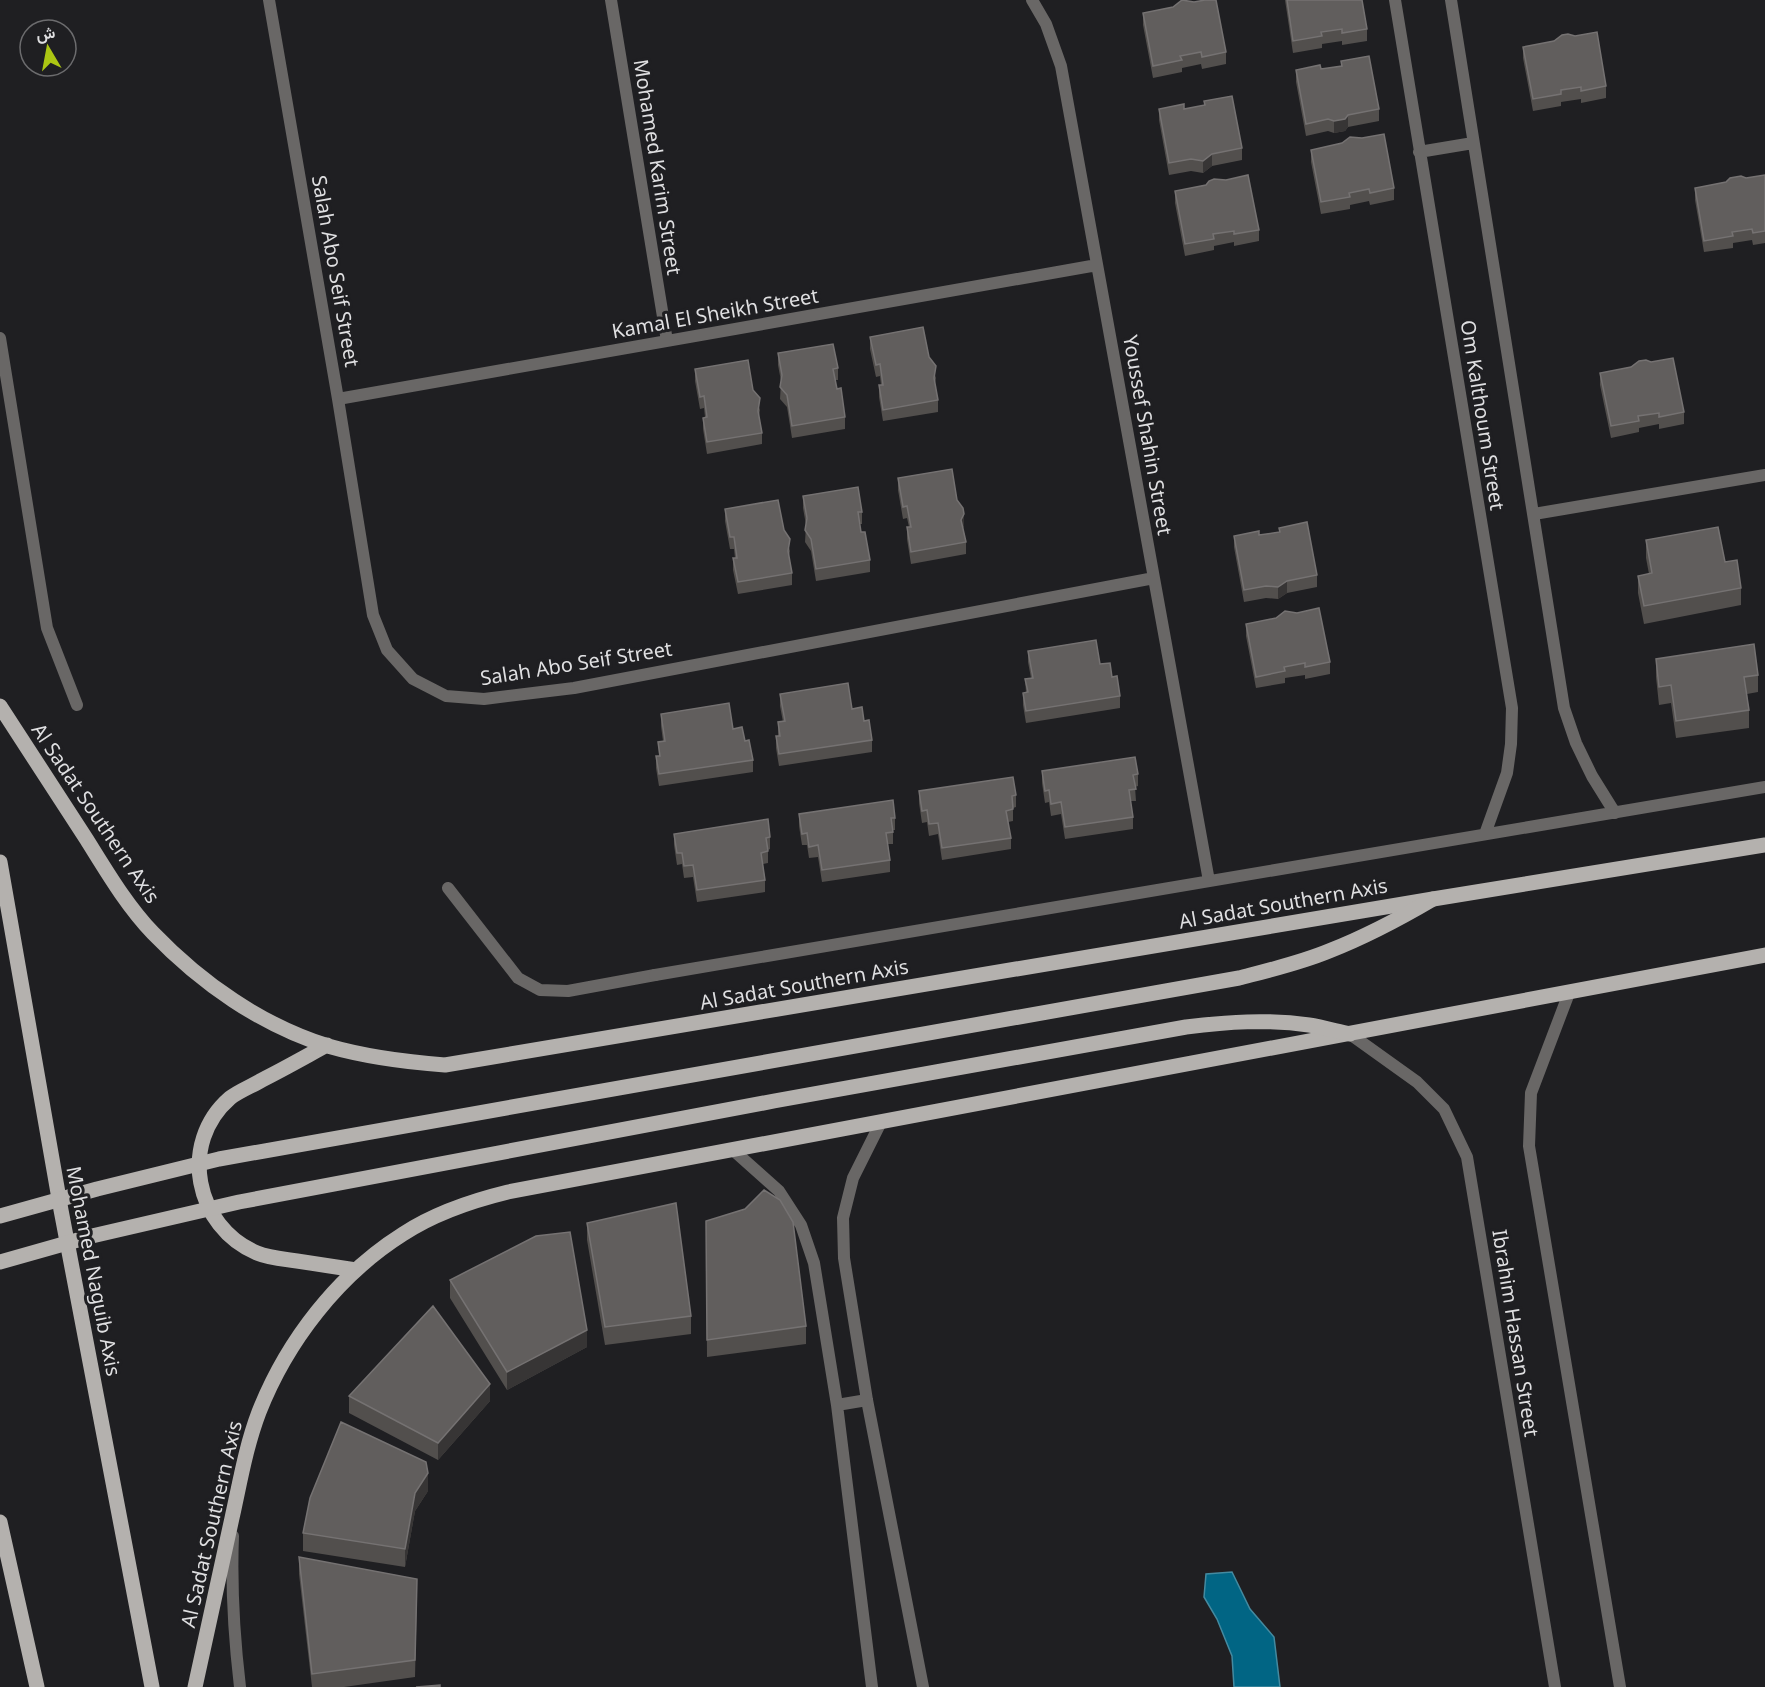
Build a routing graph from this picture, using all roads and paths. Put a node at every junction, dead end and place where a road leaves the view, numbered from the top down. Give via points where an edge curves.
1 (269, 0) edge
2 (611, 0) edge
3 (1032, 0) edge
4 (1395, 0) edge
5 (1451, 0) edge
6 (1473, 143) junction
7 (1419, 152) junction
8 (1098, 265) junction
9 (0, 338) edge
10 (667, 341) junction
11 (338, 399) junction
12 (1765, 475) edge
13 (1534, 514) junction
14 (1154, 578) junction
15 (77, 705) dead end
16 (0, 706) edge
17 (1765, 787) edge
18 (1615, 813) junction
19 (1485, 834) junction
20 (1765, 845) edge
21 (0, 862) edge
22 (1209, 881) junction
23 (448, 888) dead end
24 (1433, 899) junction
25 (1765, 955) edge
26 (1569, 993) junction
27 (1350, 1034) junction
28 (327, 1045) junction
29 (881, 1122) junction
30 (733, 1150) junction
31 (0, 1216) edge
32 (0, 1262) edge
33 (356, 1270) junction
34 (867, 1400) junction
35 (837, 1405) junction
36 (234, 1509) junction
37 (0, 1522) edge
38 (37, 1687) edge
39 (152, 1687) edge
40 (195, 1687) edge
41 (240, 1687) edge
42 (872, 1687) edge
43 (923, 1687) edge
44 (1555, 1687) edge
45 (1620, 1687) edge

1 - 11 street, Salah Abo Seif Street
2 - 10 street, Mohamed Karim Street
3 - 8 street, Youssef Shahin Street via 1062,66
4 - 7 street, Om Kalthoum Street
5 - 6 street, Om Kalthoum Street
6 - 7 street
6 - 13 street, Om Kalthoum Street
7 - 19 street, Om Kalthoum Street via 1512,708 1507,773
8 - 10 street, Kamal El Sheikh Street
8 - 14 street, Youssef Shahin Street
9 - 15 street via 46,628
10 - 11 street, Kamal El Sheikh Street
11 - 14 street, Salah Abo Seif Street via 373,615 387,651 413,679 446,696 484,699 574,688
12 - 13 street
13 - 18 street, Om Kalthoum Street via 1564,708 1592,776
14 - 22 street, Youssef Shahin Street
16 - 28 main road, Al Sadat Southern Axis via 123,896 152,932 220,992 254,1013
17 - 18 street
18 - 19 street
19 - 22 street
20 - 24 main road, Al Sadat Southern Axis
21 - 39 main road, Mohamed Naguib Axis via 61,1210
22 - 23 street via 568,991 540,990 518,978
24 - 28 main road, Al Sadat Southern Axis via 445,1065 375,1057
24 - 31 main road, bridge via 1328,951 1239,978 219,1159
25 - 26 main road, Al Sadat Southern Axis
26 - 27 main road, Al Sadat Southern Axis
26 - 45 street via 1532,1093 1528,1146
27 - 29 main road, Al Sadat Southern Axis
27 - 32 main road, bridge via 1268,1021 1186,1027 239,1202
27 - 44 street, Ibrahim Hassan Street via 1417,1082 1444,1109 1467,1157
28 - 33 main road via 232,1097 218,1111 201,1146 200,1184 214,1219 226,1233 258,1254
29 - 30 main road, Al Sadat Southern Axis
29 - 34 street via 853,1178 843,1218 844,1258
30 - 33 main road, Al Sadat Southern Axis via 478,1199 403,1233
30 - 35 street via 779,1191 801,1226 814,1263
33 - 36 main road, Al Sadat Southern Axis via 299,1335 277,1373 259,1412
34 - 35 street
34 - 43 street
35 - 42 street
36 - 40 main road, Al Sadat Southern Axis
36 - 41 street via 234,1641
37 - 38 main road

